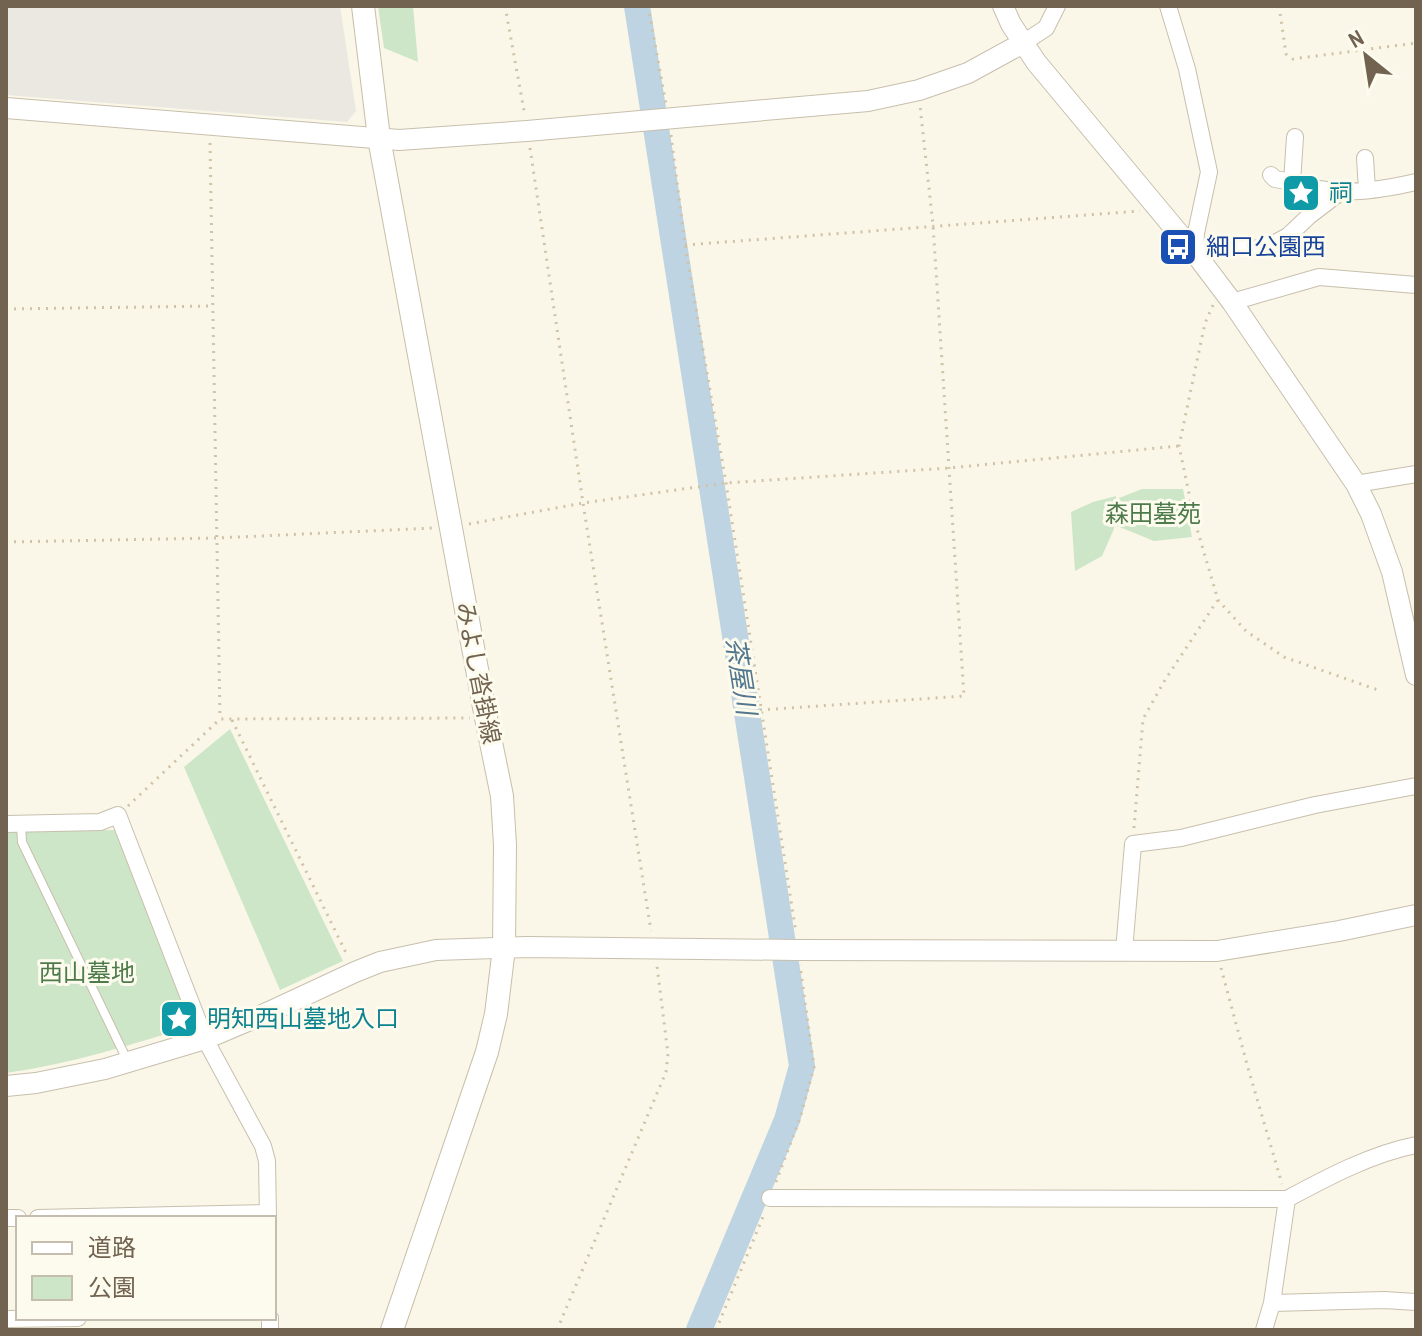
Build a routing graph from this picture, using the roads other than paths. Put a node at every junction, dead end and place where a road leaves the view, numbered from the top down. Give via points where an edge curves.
1 (363, 6) edge
2 (1003, 6) edge
3 (1057, 6) edge
4 (1168, 6) edge
5 (1023, 43) junction
6 (6, 108) edge
7 (1295, 137) dead end
8 (379, 138) junction
9 (1365, 158) dead end
10 (1271, 175) dead end
11 (1292, 182) junction
12 (1416, 182) edge
13 (1367, 190) junction
14 (1339, 193) junction
15 (1195, 253) junction
16 (1416, 285) edge
17 (1226, 294) junction
18 (1416, 474) edge
19 (1356, 484) junction
20 (1411, 624) edge
21 (1416, 675) edge
22 (1416, 786) edge
23 (14, 824) edge
24 (1416, 915) edge
25 (504, 948) junction
26 (1124, 951) junction
27 (205, 1039) junction
28 (128, 1062) junction
29 (6, 1086) edge
30 (1416, 1145) edge
31 (770, 1198) road end
32 (1287, 1199) junction
33 (268, 1216) edge
34 (1416, 1302) edge
35 (1272, 1303) junction
36 (392, 1330) edge
37 (1264, 1330) edge

1 - 8 main road, みよし沓掛線
2 - 5 street
3 - 5 street via 1046,28
4 - 15 street via 1209,172
5 - 8 street via 968,73 868,101 527,131
5 - 15 street
6 - 8 street
7 - 11 street
8 - 25 main road, みよし沓掛線 via 502,796
9 - 13 street
10 - 11 street
11 - 14 street
12 - 13 street
13 - 14 street
14 - 15 street via 1275,243 1255,249 1217,245
15 - 17 street
16 - 17 street via 1319,277
17 - 19 street
18 - 19 street
19 - 20 street
20 - 21 street
22 - 26 street via 1133,844
23 - 27 street via 100,822 118,815
23 - 28 lane
24 - 26 street via 1217,951
25 - 26 street
25 - 27 street via 436,950 380,962
25 - 36 main road, みよし沓掛線 via 487,1052
27 - 28 street
27 - 33 street via 263,1146
28 - 29 street
30 - 32 street via 1333,1174
31 - 32 street
32 - 35 street
34 - 35 street
35 - 37 street

